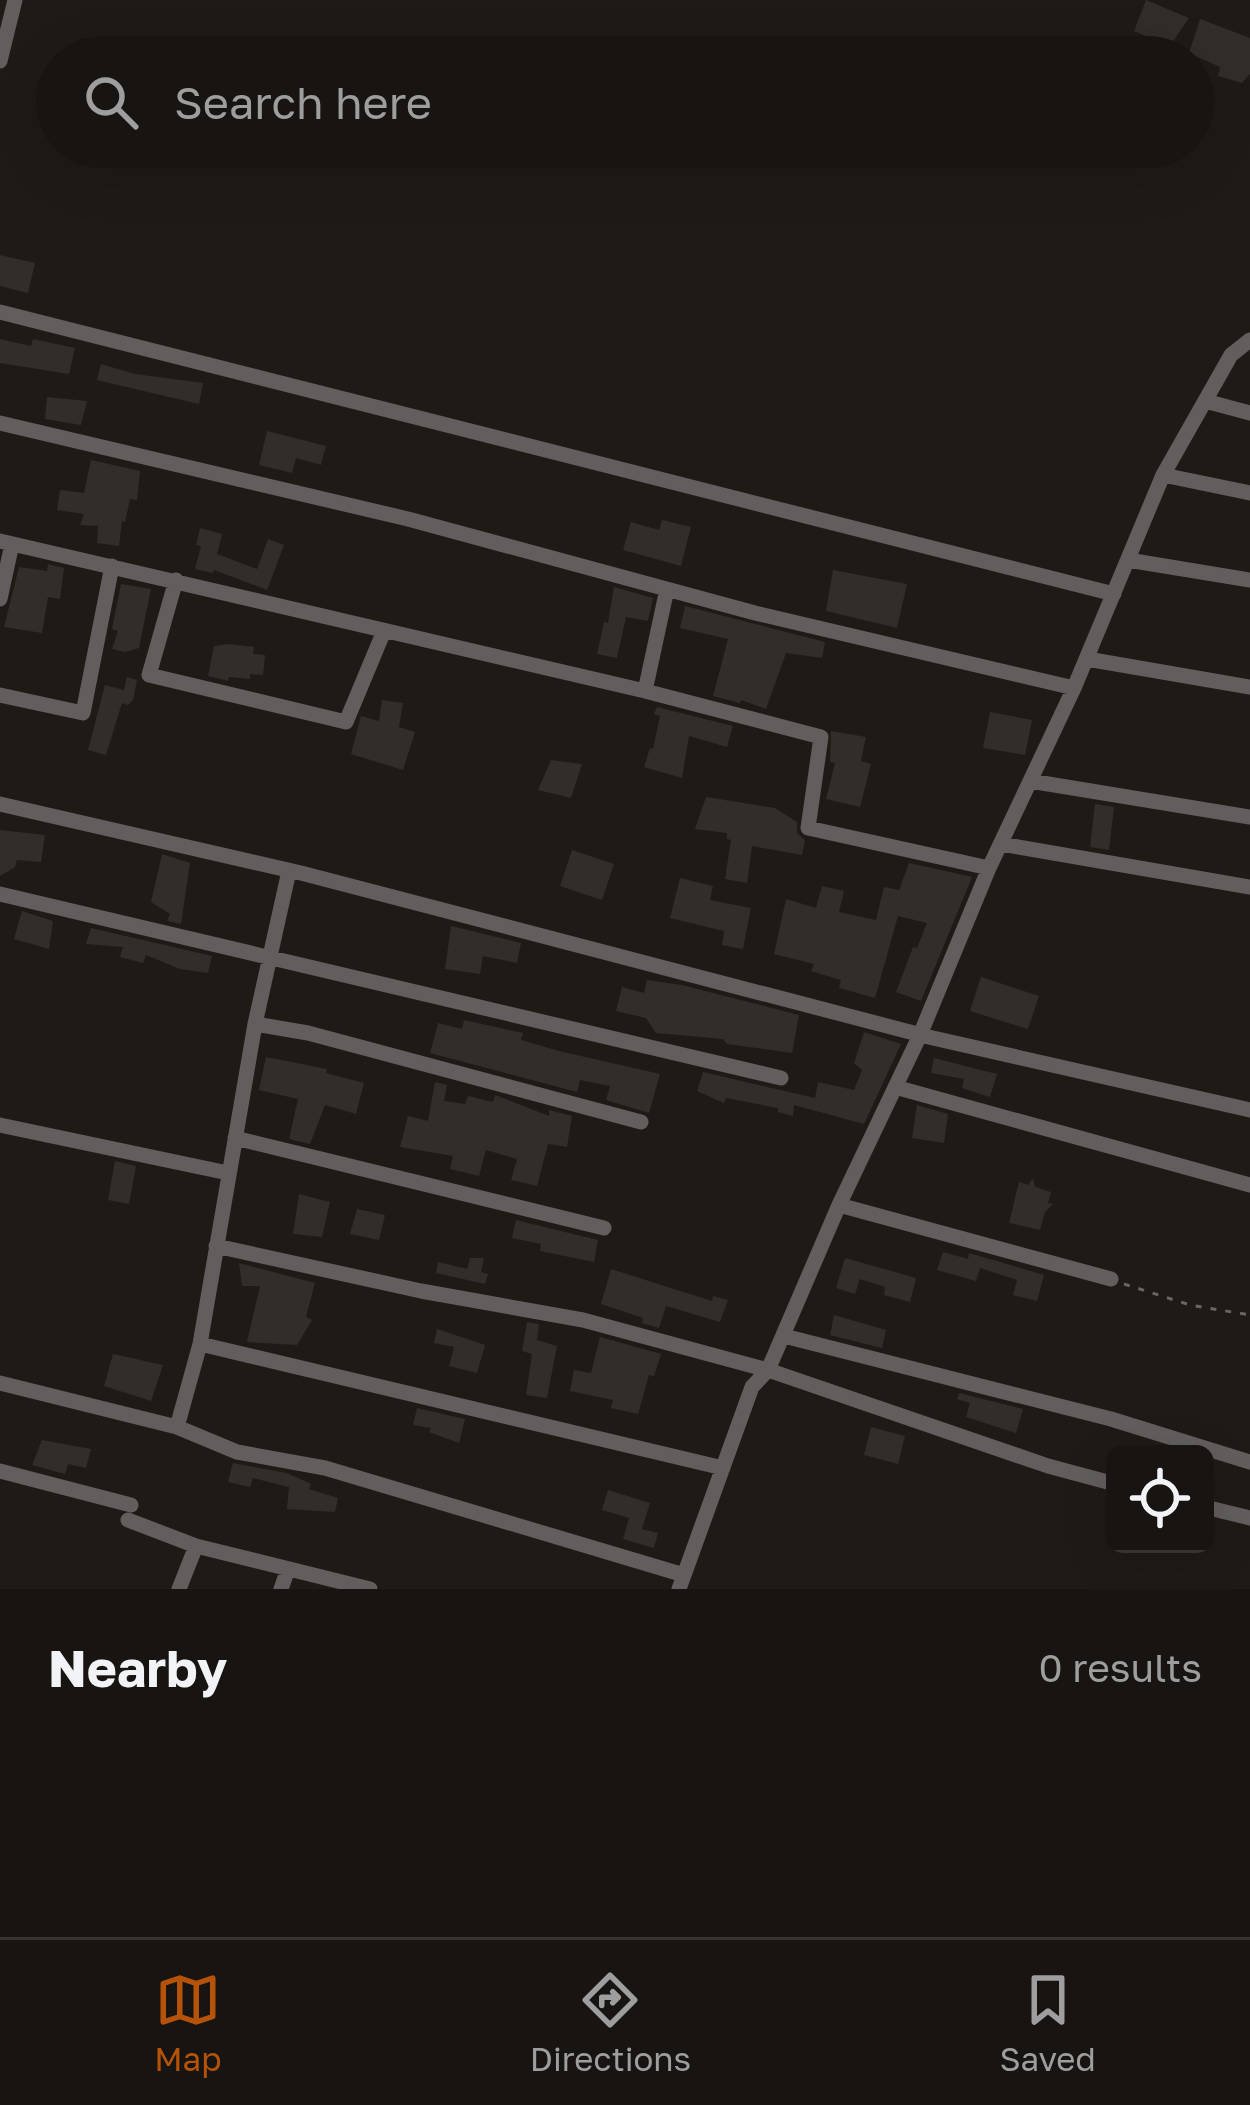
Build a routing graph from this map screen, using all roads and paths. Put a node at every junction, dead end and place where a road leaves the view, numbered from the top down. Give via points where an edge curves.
1 (15, 0) edge
2 (0, 62) edge
3 (0, 312) edge
4 (1249, 341) edge
5 (1205, 401) junction
6 (1250, 413) edge
7 (0, 423) edge
8 (1163, 475) junction
9 (1250, 493) edge
10 (6, 542) edge
11 (1128, 560) junction
12 (112, 566) junction
13 (176, 580) junction
14 (1250, 580) edge
15 (667, 589) junction
16 (1114, 594) junction
17 (0, 598) edge
18 (384, 631) junction
19 (1087, 659) junction
20 (1250, 687) edge
21 (1075, 688) junction
22 (645, 691) junction
23 (0, 695) edge
24 (1030, 781) junction
25 (0, 804) edge
26 (1250, 817) edge
27 (1000, 844) junction
28 (989, 868) junction
29 (289, 871) junction
30 (1250, 887) edge
31 (0, 894) edge
32 (270, 958) junction
33 (255, 1024) junction
34 (920, 1035) junction
35 (781, 1078) dead end
36 (895, 1088) junction
37 (1250, 1110) edge
38 (641, 1122) dead end
39 (0, 1125) edge
40 (235, 1138) junction
41 (228, 1173) junction
42 (1250, 1185) edge
43 (839, 1205) junction
44 (604, 1228) dead end
45 (216, 1246) junction
46 (1111, 1279) joint
47 (1250, 1316) edge
48 (784, 1336) junction
49 (200, 1344) junction
50 (768, 1370) junction
51 (0, 1383) edge
52 (177, 1427) junction
53 (1250, 1462) edge
54 (723, 1468) junction
55 (0, 1471) edge
56 (1106, 1482) edge
57 (1214, 1509) edge
58 (1250, 1518) edge
59 (196, 1546) junction
60 (289, 1569) junction
61 (682, 1582) edge
62 (179, 1589) edge
63 (281, 1589) edge
64 (370, 1589) edge

1 - 2 street
3 - 16 street
4 - 5 street
5 - 6 street
5 - 8 street
7 - 15 street
8 - 9 street
8 - 11 street
10 - 12 street
10 - 17 street
11 - 14 street
11 - 16 street
12 - 13 street
12 - 23 street via 83,712
13 - 18 street
13 - 18 street via 149,675 346,722
15 - 21 street
15 - 22 street
16 - 19 street
18 - 22 street
19 - 20 street
19 - 21 street
21 - 24 street
22 - 28 street via 821,737 808,828
24 - 26 street
24 - 27 street
25 - 29 street
27 - 28 street
27 - 30 street
28 - 34 street
29 - 32 street
29 - 34 street
31 - 32 street
32 - 33 street
32 - 35 street
33 - 38 street
33 - 40 street
34 - 36 street
34 - 37 street
36 - 42 street
36 - 43 street
39 - 41 street
40 - 41 street
40 - 44 street
41 - 45 street
43 - 46 street
43 - 48 street
45 - 49 street
45 - 50 street via 583,1320
46 - 47 path
48 - 50 street
48 - 53 street via 1111,1418
49 - 52 street
49 - 54 street
50 - 54 street via 752,1387
50 - 56 street
51 - 52 street
52 - 61 street via 237,1452 325,1468
54 - 61 street
55 - 59 street via 129,1512
57 - 58 street
59 - 60 street
59 - 62 street
60 - 63 street
60 - 64 street

